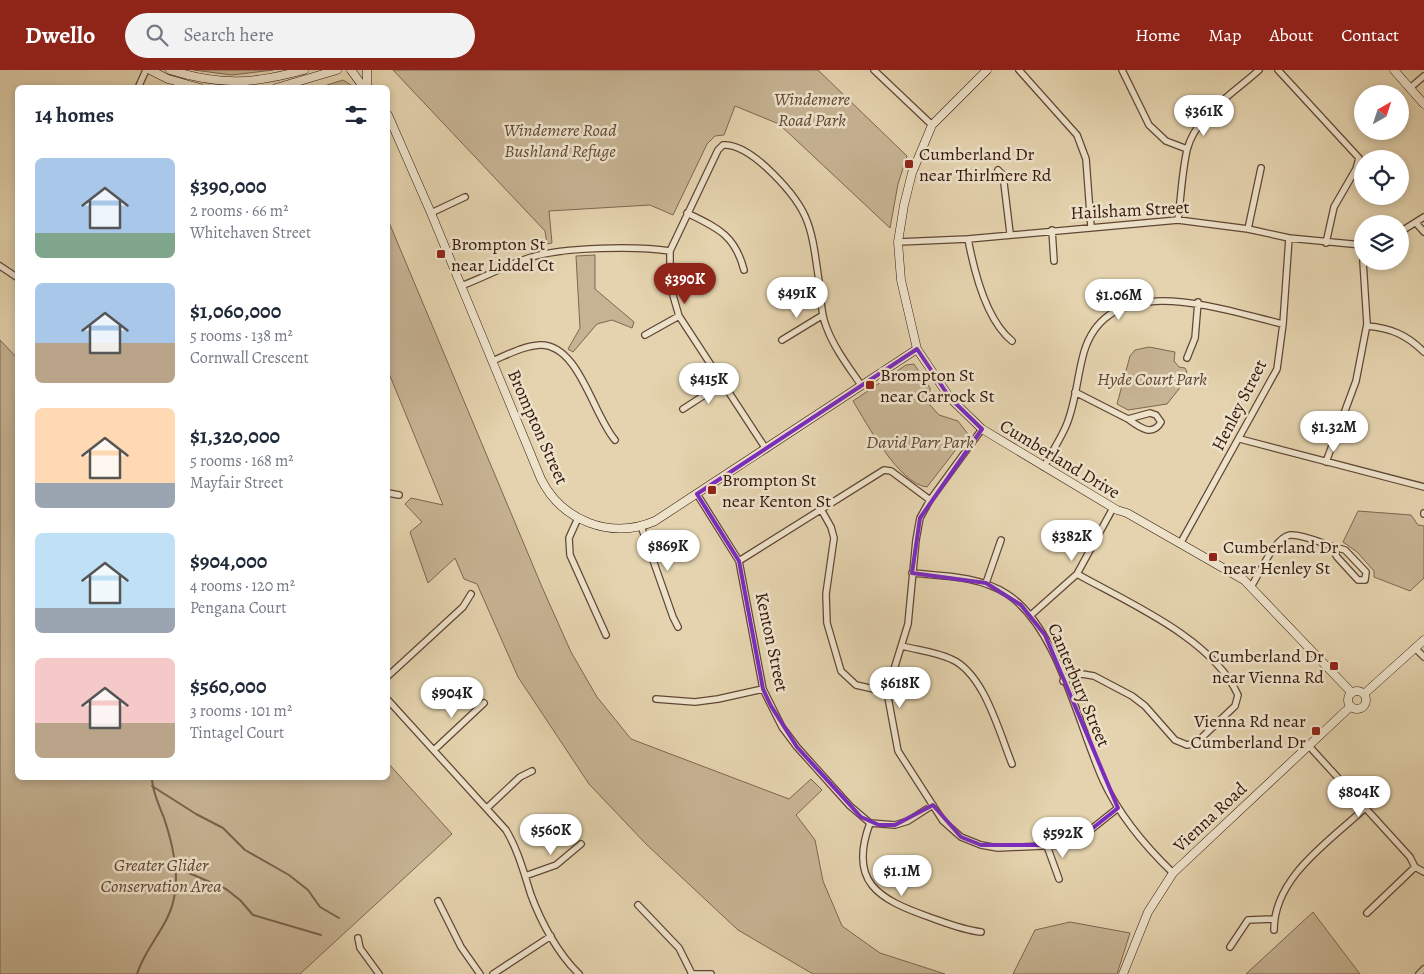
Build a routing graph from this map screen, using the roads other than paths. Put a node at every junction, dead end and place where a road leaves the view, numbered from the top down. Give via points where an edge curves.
1 (146, 70) edge
2 (150, 70) edge
3 (170, 70) edge
4 (304, 70) edge
5 (337, 70) edge
6 (351, 70) edge
7 (367, 70) edge
8 (874, 70) edge
9 (987, 70) edge
10 (1019, 70) edge
11 (1122, 70) edge
12 (1259, 70) edge
13 (1278, 70) edge
14 (1394, 70) edge
15 (1424, 76) edge
16 (139, 85) edge
17 (189, 85) edge
18 (286, 85) edge
19 (363, 85) edge
20 (365, 85) edge
21 (1410, 88) junction
22 (1424, 104) edge
23 (390, 121) edge
24 (932, 125) junction
25 (1187, 149) junction
26 (1261, 168) dead end
27 (998, 170) dead end
28 (465, 198) dead end
29 (431, 213) junction
30 (687, 213) junction
31 (1424, 217) edge
32 (1178, 220) junction
33 (1416, 223) junction
34 (1091, 227) junction
35 (1409, 227) edge
36 (1248, 229) junction
37 (1052, 230) junction
38 (1424, 232) edge
39 (1010, 233) junction
40 (1289, 238) junction
41 (968, 239) junction
42 (898, 242) junction
43 (1326, 243) junction
44 (1354, 245) edge
45 (670, 251) junction
46 (1054, 261) dead end
47 (0, 266) edge
48 (744, 270) dead end
49 (1364, 270) edge
50 (15, 276) edge
51 (462, 286) junction
52 (1198, 302) junction
53 (823, 315) junction
54 (679, 316) junction
55 (1283, 324) junction
56 (1367, 326) junction
57 (645, 335) dead end
58 (782, 340) dead end
59 (1012, 341) dead end
60 (916, 349) junction
61 (1424, 352) edge
62 (1187, 358) dead end
63 (492, 361) junction
64 (723, 383) junction
65 (861, 385) junction
66 (1076, 392) junction
67 (683, 410) dead end
68 (1128, 419) junction
69 (982, 429) junction
70 (1240, 439) junction
71 (615, 440) dead end
72 (766, 449) junction
73 (1326, 462) junction
74 (1044, 467) junction
75 (1424, 487) edge
76 (390, 493) edge
77 (698, 494) junction
78 (399, 495) dead end
79 (930, 500) junction
80 (1113, 508) junction
81 (822, 511) junction
82 (578, 518) junction
83 (642, 526) junction
84 (1001, 540) dead end
85 (1180, 544) junction
86 (1331, 546) junction
87 (739, 561) junction
88 (912, 573) junction
89 (1077, 574) junction
90 (986, 583) junction
91 (1252, 587) junction
92 (471, 594) dead end
93 (1031, 615) junction
94 (678, 627) dead end
95 (606, 635) dead end
96 (1424, 640) edge
97 (902, 646) junction
98 (1415, 648) junction
99 (1424, 657) edge
100 (390, 674) edge
101 (1063, 681) junction
102 (763, 689) junction
103 (887, 692) junction
104 (1352, 693) junction
105 (1364, 694) junction
106 (656, 699) dead end
107 (390, 702) edge
108 (484, 703) dead end
109 (1351, 706) junction
110 (1308, 746) junction
111 (434, 750) junction
112 (1012, 764) dead end
113 (532, 771) dead end
114 (933, 805) junction
115 (487, 808) junction
116 (1118, 808) junction
117 (1365, 808) junction
118 (870, 823) junction
119 (582, 844) dead end
120 (1047, 846) junction
121 (1415, 867) junction
122 (1424, 872) edge
123 (1173, 873) junction
124 (525, 876) junction
125 (1059, 879) dead end
126 (438, 901) dead end
127 (638, 905) dead end
128 (1367, 913) dead end
129 (1274, 919) junction
130 (1274, 930) dead end
131 (981, 932) dead end
132 (551, 936) junction
133 (358, 938) dead end
134 (1230, 947) dead end
135 (1424, 969) edge
136 (377, 972) edge
137 (369, 974) edge
138 (480, 974) edge
139 (493, 974) edge
140 (579, 974) edge
141 (692, 974) edge
142 (711, 974) edge
143 (1123, 974) edge
144 (1419, 974) edge

1 - 16 street
2 - 17 street
3 - 4 street via 222,82 271,79
5 - 18 street
6 - 19 street
7 - 20 street
8 - 24 street
9 - 24 street, Cumberland Drive
10 - 34 street via 1078,135 1086,158
11 - 25 street via 1149,125 1166,141
12 - 25 street via 1200,123
13 - 43 street via 1359,158 1334,207
14 - 21 street
15 - 21 street
21 - 22 street
23 - 29 street, Brompton Street
24 - 42 street, Cumberland Drive via 912,172
25 - 32 street
26 - 36 street
27 - 39 street via 1003,175
28 - 29 street
29 - 51 street, Brompton Street
30 - 45 street
30 - 48 street via 718,228 730,240 740,252
30 - 53 street via 718,150 723,146 733,146 757,159 799,202 812,236
31 - 33 street
32 - 34 street, Hailsham Street
32 - 36 street, Hailsham Street
33 - 35 street
33 - 38 street
34 - 37 street, Hailsham Street
36 - 40 street, Hailsham Street
37 - 39 street, Hailsham Street
37 - 46 street
39 - 41 street, Hailsham Street
40 - 43 street, Hailsham Street
40 - 55 street, Henley Street
41 - 42 street, Hailsham Street
41 - 59 street via 975,276 1001,332
42 - 60 street, Cumberland Drive via 901,280
43 - 44 street, Hailsham Street
45 - 51 street via 648,248 550,253 532,257
45 - 54 street via 670,285
47 - 50 street
49 - 56 street
51 - 63 street, Brompton Street
52 - 55 street
52 - 62 street via 1194,338
52 - 66 street via 1131,304 1107,316 1084,351
53 - 58 street
53 - 65 street via 834,345
54 - 57 street
54 - 64 street
55 - 70 street, Henley Street via 1277,369
56 - 61 street via 1402,334
56 - 73 street via 1356,381
60 - 65 street, Brompton Street
60 - 69 street, Cumberland Drive via 950,398
63 - 71 street via 533,346 547,345 562,351 571,361 602,423
63 - 82 street, Brompton Street via 544,485 558,503
64 - 67 street
64 - 72 street
65 - 72 street, Brompton Street
66 - 68 street
66 - 74 street via 1066,425
68 - 68 street via 1150,413 1156,415 1160,422 1150,430 1142,429
69 - 74 street, Cumberland Drive
69 - 79 street
70 - 73 street
70 - 85 street, Henley Street
72 - 77 street, Brompton Street
73 - 75 street
74 - 80 street, Cumberland Drive
76 - 78 street
77 - 83 street, Brompton Street
77 - 87 street, Kenton Street
79 - 81 street via 891,471 884,470
79 - 88 street via 920,518
80 - 85 street, Cumberland Drive
80 - 89 street
81 - 87 street
81 - 103 street via 834,538 826,594 827,623 839,666 856,686
82 - 83 street, Brompton Street via 610,528
82 - 95 street via 569,538 570,555
83 - 94 street
84 - 90 street
85 - 91 street, Cumberland Drive
86 - 86 street via 1345,550 1366,572 1365,580 1358,580 1337,558
86 - 91 street via 1294,535 1284,536
87 - 102 street, Kenton Street
88 - 90 street, Canterbury Street via 963,577
88 - 97 street via 908,624
89 - 93 street
89 - 101 street via 1180,631 1200,647 1234,685 1238,695 1235,706 1196,743 1186,745 1175,740 1145,706 1094,676 1082,674
90 - 93 street, Canterbury Street via 1007,594
91 - 104 street, Cumberland Drive
92 - 100 street via 463,607
93 - 101 street, Canterbury Street via 1044,635
96 - 98 street
97 - 103 street
97 - 112 street via 950,658 964,666 977,681
98 - 99 street
98 - 105 street
101 - 116 street, Canterbury Street
102 - 106 street via 718,700
102 - 118 street, Kenton Street via 782,727 797,747 850,806
103 - 114 street via 898,750
104 - 105 street
104 - 109 street via 1348,701
105 - 109 street via 1362,708
107 - 111 street
108 - 111 street
109 - 110 street, Vienna Road
110 - 117 street
110 - 123 street, Vienna Road
111 - 115 street
113 - 115 street via 520,777
114 - 118 street via 908,821 895,825
114 - 120 street via 943,821 961,837 981,845 998,848
115 - 124 street via 514,843
116 - 120 street via 1079,839 1064,846
116 - 123 street, Canterbury Street
117 - 121 street via 1410,857
117 - 129 street via 1294,874 1277,903
118 - 131 street via 862,844 862,859 865,874 884,898 959,928
119 - 124 street via 556,865
120 - 125 street
121 - 122 street
121 - 128 street
123 - 143 street, Vienna Road via 1148,912
124 - 132 street
126 - 138 street via 461,947
127 - 141 street via 679,948
129 - 130 street
129 - 134 street via 1248,920
132 - 139 street
132 - 140 street
133 - 136 street via 360,948
135 - 144 street
136 - 137 street
141 - 142 street

